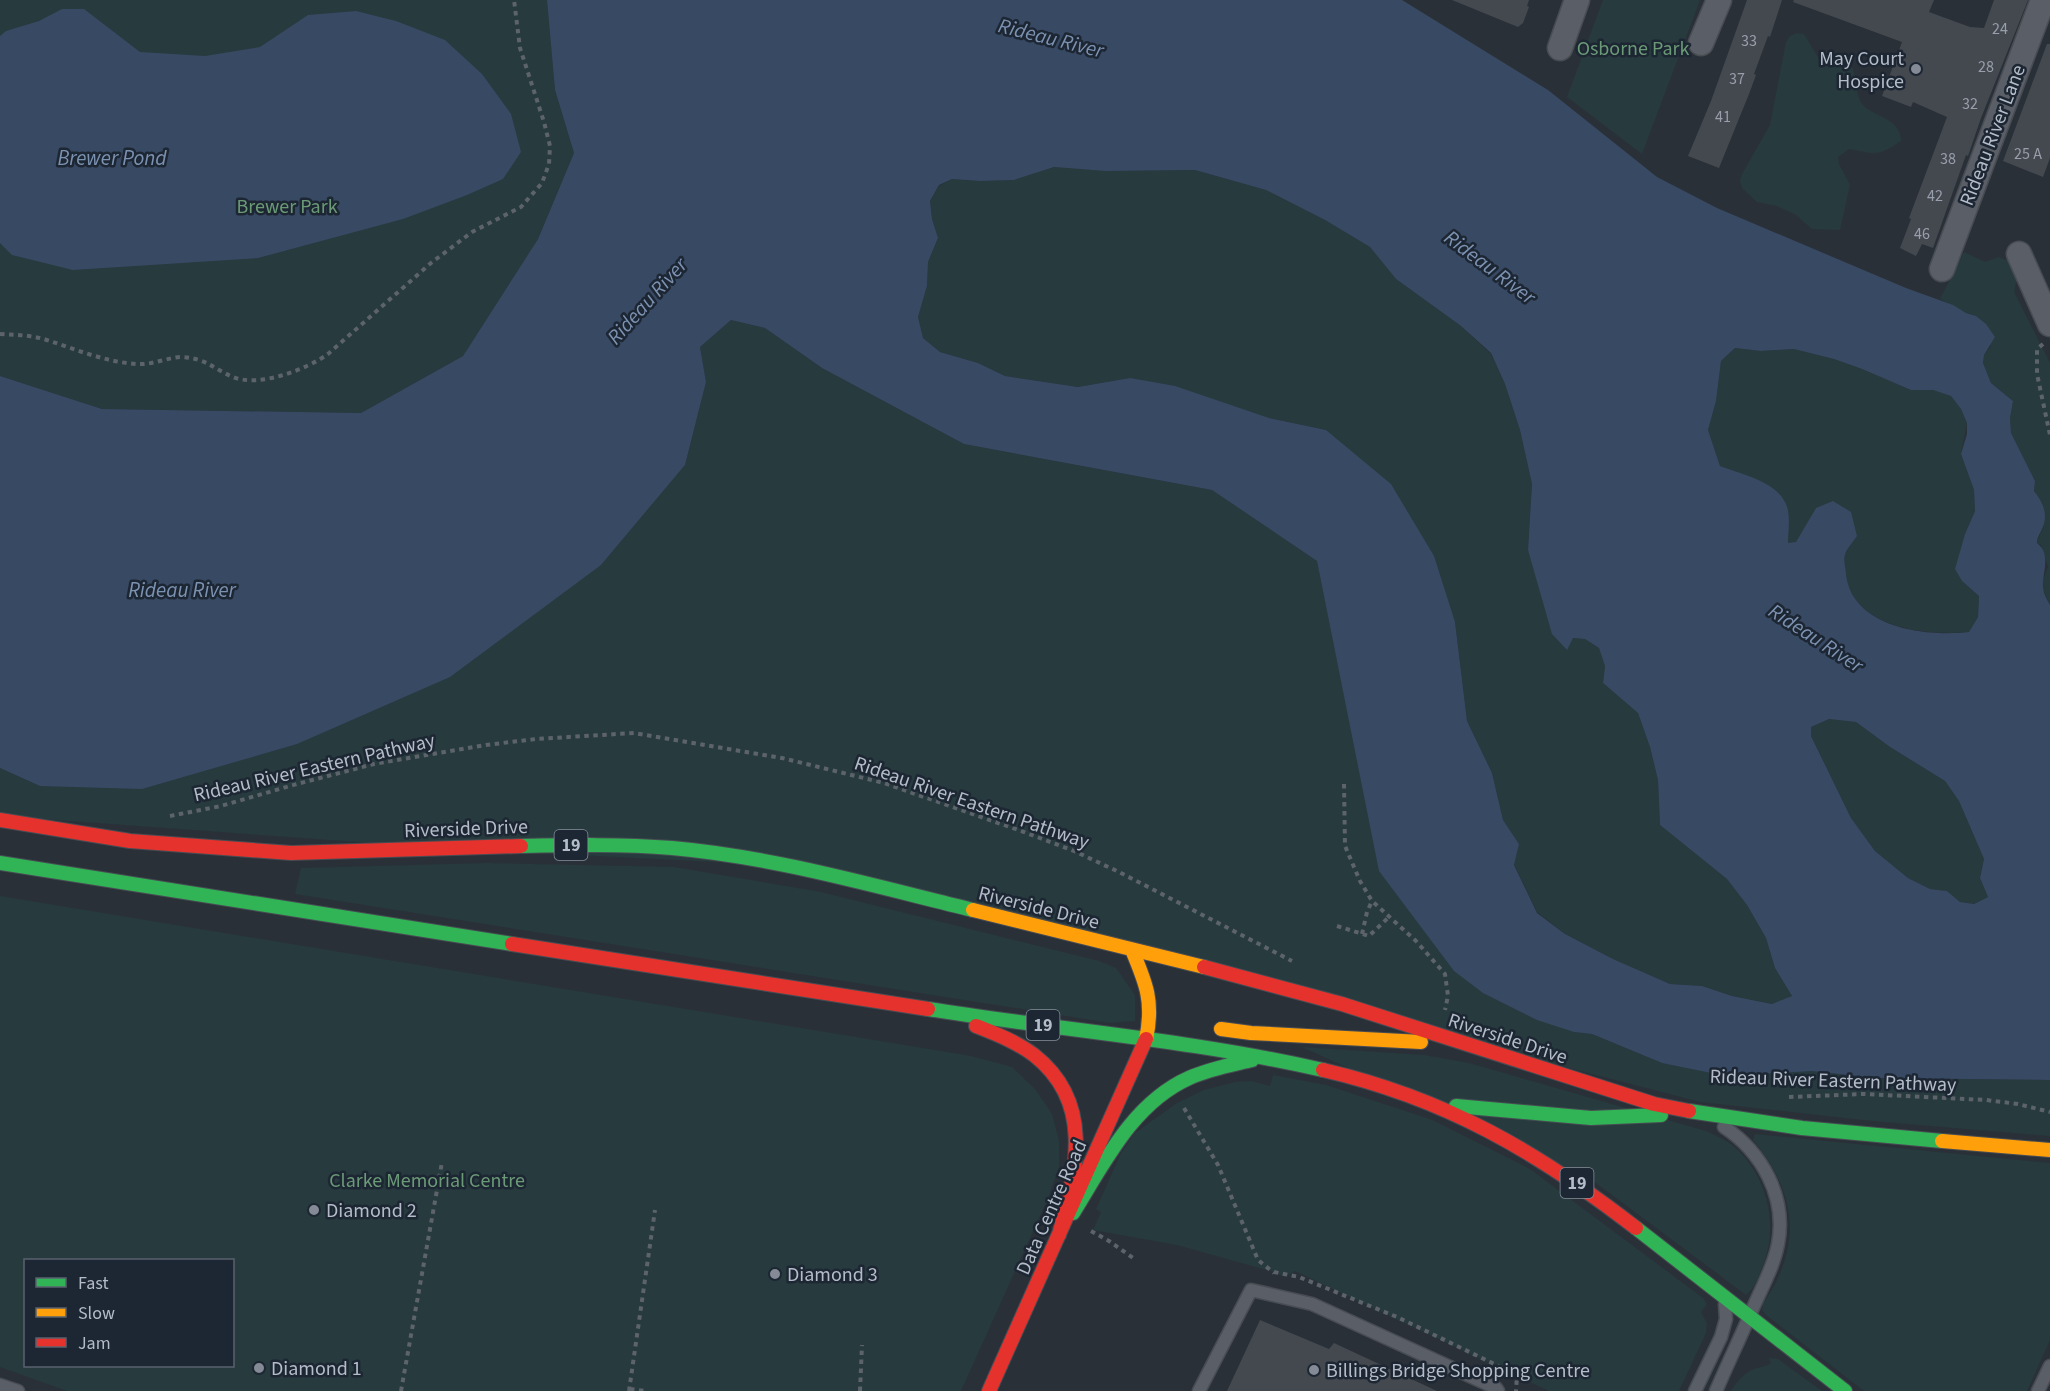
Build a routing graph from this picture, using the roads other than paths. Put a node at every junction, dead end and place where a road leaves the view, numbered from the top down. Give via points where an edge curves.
1 (1576, 0) edge
2 (1719, 0) edge
3 (2043, 0) edge
4 (1701, 43) dead end
5 (1560, 48) dead end
6 (2019, 254) dead end
7 (1942, 269) dead end
8 (2050, 324) edge
9 (0, 820) edge
10 (0, 862) edge
11 (1132, 950) junction
12 (941, 1011) junction
13 (1209, 1028) dead end
14 (1159, 1029) dead end
15 (1146, 1039) junction
16 (1464, 1044) junction
17 (1264, 1057) junction
18 (1430, 1103) junction
19 (1699, 1113) junction
20 (2050, 1150) edge
21 (1059, 1234) junction
22 (1725, 1297) junction
23 (1749, 1316) junction
24 (2050, 1366) edge
25 (0, 1385) edge
26 (18, 1391) edge
27 (989, 1391) edge
28 (1199, 1391) edge
29 (1498, 1391) edge
30 (1695, 1391) edge
31 (1716, 1391) edge
32 (1845, 1391) edge
33 (2038, 1391) edge

1 - 5 street
2 - 4 street
3 - 7 street, Rideau River Lane
6 - 8 street
9 - 11 main road, Riverside Drive / 19 via 130,841 291,853 561,844 672,848 794,866
10 - 12 main road, 19
11 - 15 main road, Data Centre Road via 1152,1009
11 - 16 main road, Riverside Drive / 19 via 1342,1004
12 - 15 main road, 19
12 - 21 main road via 1000,1036 1034,1056 1052,1074 1072,1106 1077,1127 1075,1168
13 - 16 main road via 1251,1034
14 - 15 main road
15 - 17 main road, 19
15 - 21 main road, Data Centre Road
16 - 19 main road, Riverside Drive / 19 via 1654,1104
17 - 18 main road, 19 via 1350,1077
17 - 21 main road via 1187,1079 1159,1097 1126,1131
18 - 19 main road via 1591,1118
18 - 22 main road, 19 via 1493,1132 1556,1168
19 - 20 main road, Riverside Drive / 19 via 1789,1128
19 - 23 lane via 1743,1143 1770,1178 1775,1194 1780,1227 1778,1244
21 - 27 main road, Data Centre Road
22 - 23 main road, 19
22 - 30 lane via 1724,1326
23 - 31 lane
23 - 32 main road, 19
24 - 33 lane
25 - 26 lane
28 - 29 lane via 1251,1290 1312,1304

